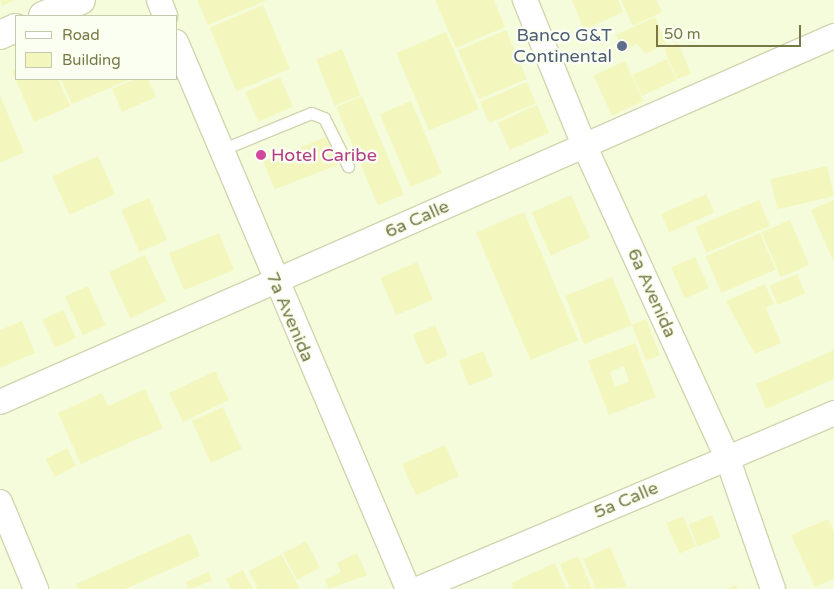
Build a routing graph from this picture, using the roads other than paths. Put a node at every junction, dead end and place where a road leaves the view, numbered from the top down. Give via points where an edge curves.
1 (81, 0) edge
2 (159, 0) edge
3 (525, 0) edge
4 (45, 15) edge
5 (166, 15) edge
6 (15, 28) edge
7 (0, 34) edge
8 (834, 36) edge
9 (178, 47) edge
10 (584, 145) junction
11 (221, 150) junction
12 (348, 166) dead end
13 (274, 282) junction
14 (0, 402) edge
15 (834, 413) edge
16 (727, 457) junction
17 (0, 502) edge
18 (36, 589) edge
19 (408, 589) edge
20 (418, 589) edge
21 (773, 589) edge

1 - 4 street
2 - 5 street
3 - 10 street, 6a Avenida
6 - 7 street
8 - 10 street, 6a Calle
9 - 11 street, 7a Avenida
10 - 13 street, 6a Calle
10 - 16 street, 6a Avenida
11 - 12 lane via 311,113 324,118
11 - 13 street, 7a Avenida
13 - 14 street, 6a Calle
13 - 19 street, 7a Avenida
15 - 16 street, 5a Calle
16 - 20 street, 5a Calle
16 - 21 street, 6a Avenida
17 - 18 street

